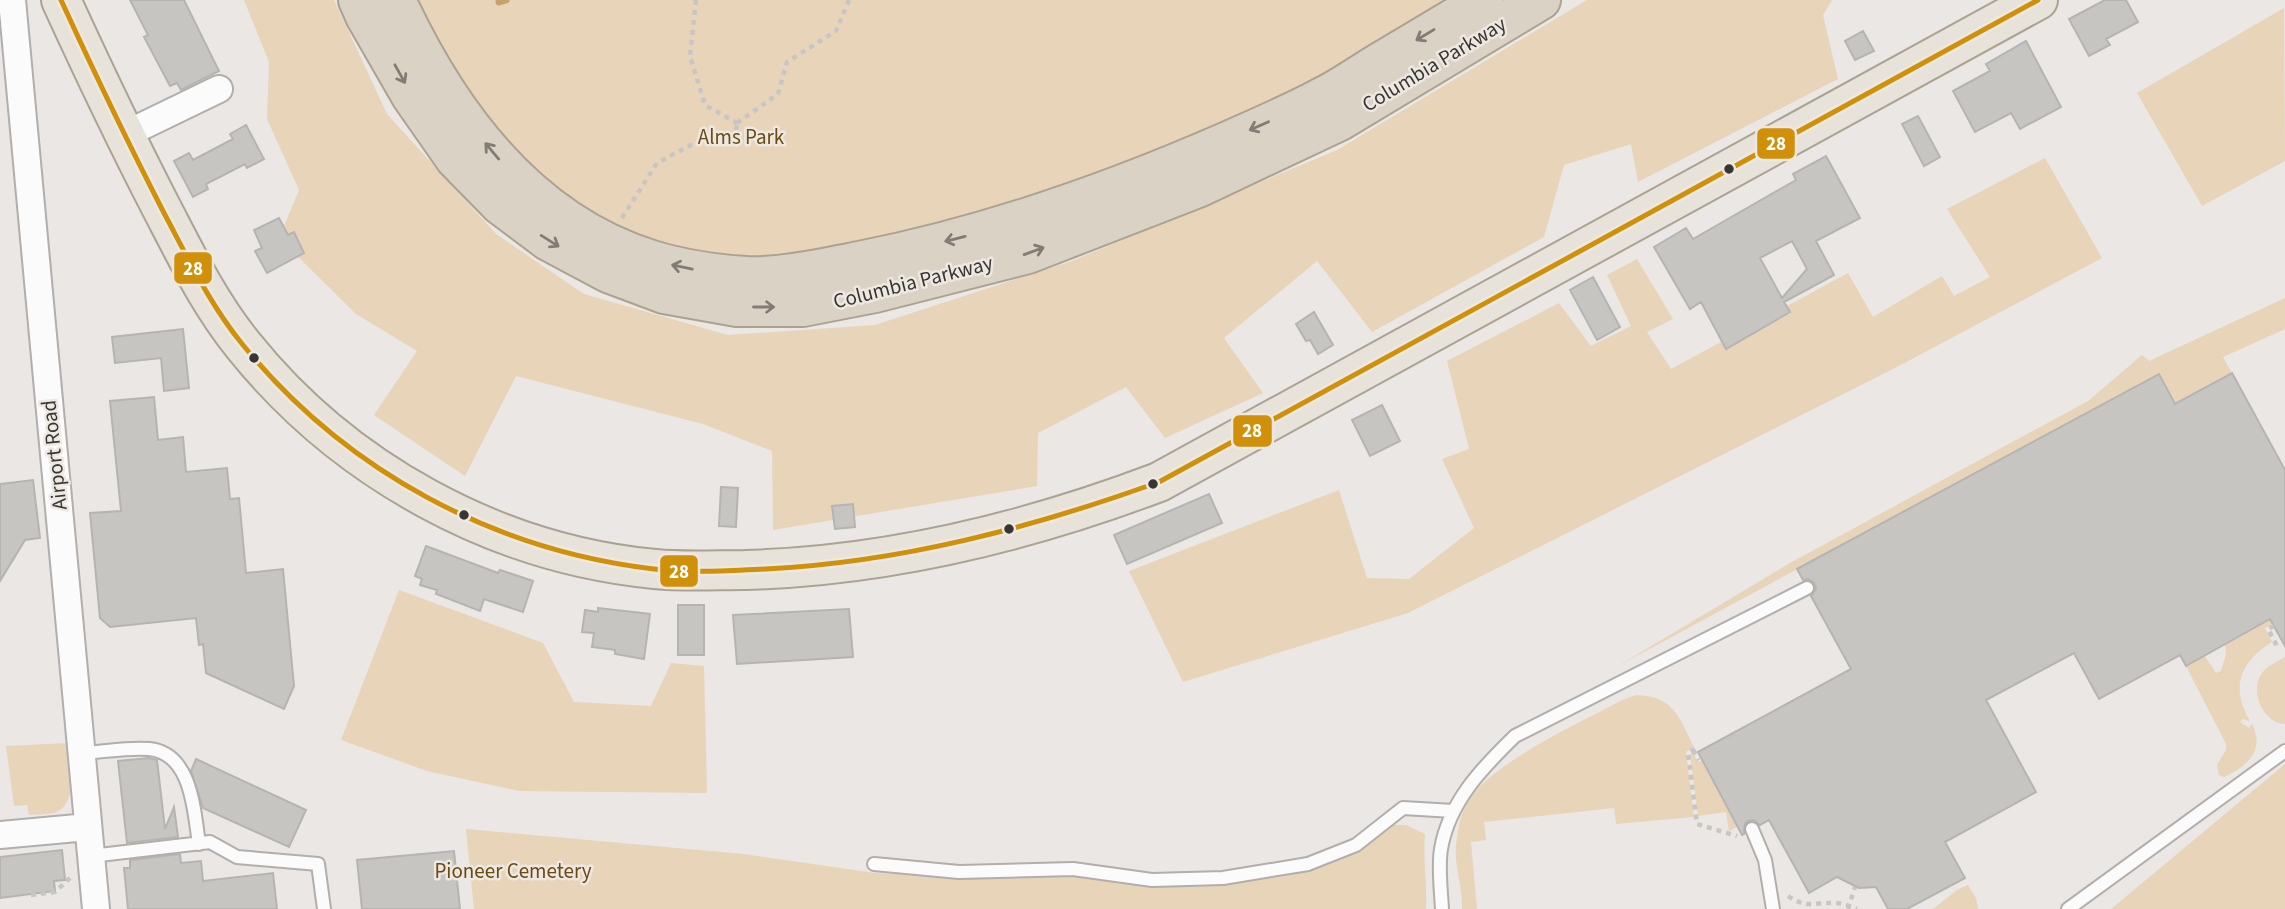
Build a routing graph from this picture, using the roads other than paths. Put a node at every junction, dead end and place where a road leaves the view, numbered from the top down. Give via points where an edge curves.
1 (12, 0) edge
2 (61, 0) edge
3 (358, 0) edge
4 (396, 0) edge
5 (1484, 0) edge
6 (1541, 0) edge
7 (2038, 0) edge
8 (219, 89) dead end
9 (124, 135) junction
10 (1807, 588) dead end
11 (2285, 751) edge
12 (82, 753) junction
13 (1453, 811) junction
14 (88, 827) junction
15 (1752, 829) dead end
16 (0, 835) edge
17 (199, 844) junction
18 (80, 862) junction
19 (874, 864) dead end
20 (96, 909) edge
21 (324, 909) edge
22 (1441, 909) edge
23 (1773, 909) edge
24 (2068, 909) edge

1 - 12 street, Airport Road
2 - 9 main road
3 -> 6 highway, Columbia Parkway via 411,96 455,159 500,205 548,241 608,273 664,294 737,307 803,307 1028,254 1198,188 1340,121
5 -> 4 highway, Columbia Parkway via 1321,98 1094,196 1012,224 891,254 748,276 650,260 555,212 514,178 475,132 436,78
7 - 9 main road via 1160,482 1022,528 941,547 776,569 683,571 601,561 491,528 383,474 314,420 243,345 206,295
8 - 9 street
10 - 13 lane via 1515,736 1477,774
11 - 24 lane
12 - 14 street, Airport Road
12 - 17 lane via 150,749 170,757 183,772 192,799
13 - 19 lane via 1403,808 1356,845 1308,864 1223,878 1152,880 1073,869 959,872
13 - 22 lane via 1441,850
14 - 16 street
14 - 18 street, Airport Road
15 - 23 lane via 1765,860
17 - 18 lane
17 - 21 lane via 210,842 237,858 318,864
18 - 20 street, Airport Road

